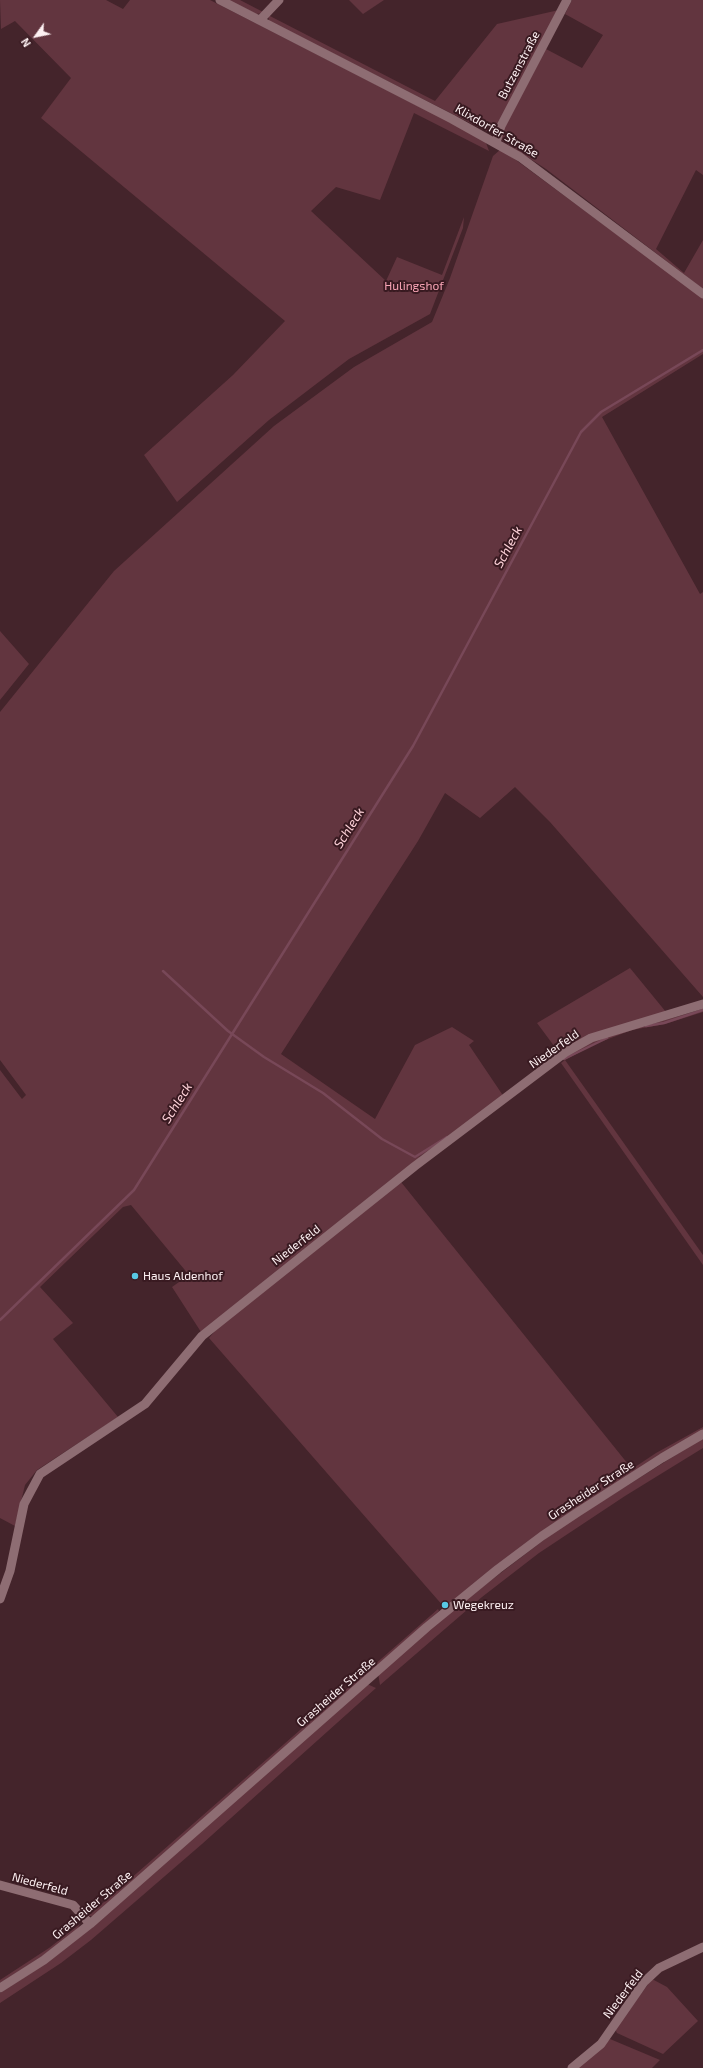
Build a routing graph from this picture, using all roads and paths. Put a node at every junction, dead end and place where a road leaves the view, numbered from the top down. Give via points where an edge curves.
1 (220, 0) edge
2 (279, 0) edge
3 (567, 0) edge
4 (260, 20) junction
5 (496, 142) junction
6 (703, 294) edge
7 (703, 1004) edge
8 (703, 1434) edge
9 (0, 1599) edge
10 (0, 1885) edge
11 (90, 1924) junction
12 (703, 1947) edge
13 (0, 1988) edge
14 (572, 2068) edge

1 - 4 street, Klixdorfer Straße
2 - 4 street
3 - 5 street, Butzenstraße via 501,126
4 - 5 street, Klixdorfer Straße
5 - 6 street, Klixdorfer Straße via 548,176
7 - 9 street, Niederfeld via 590,1038 566,1052 415,1166 202,1336 145,1404 40,1474 24,1504 10,1571
8 - 11 street, Grasheider Straße via 542,1536 465,1596
10 - 11 street, Niederfeld via 73,1905
11 - 13 street, Grasheider Straße via 44,1960
12 - 14 street, Niederfeld via 660,1968 644,1982 601,2044

